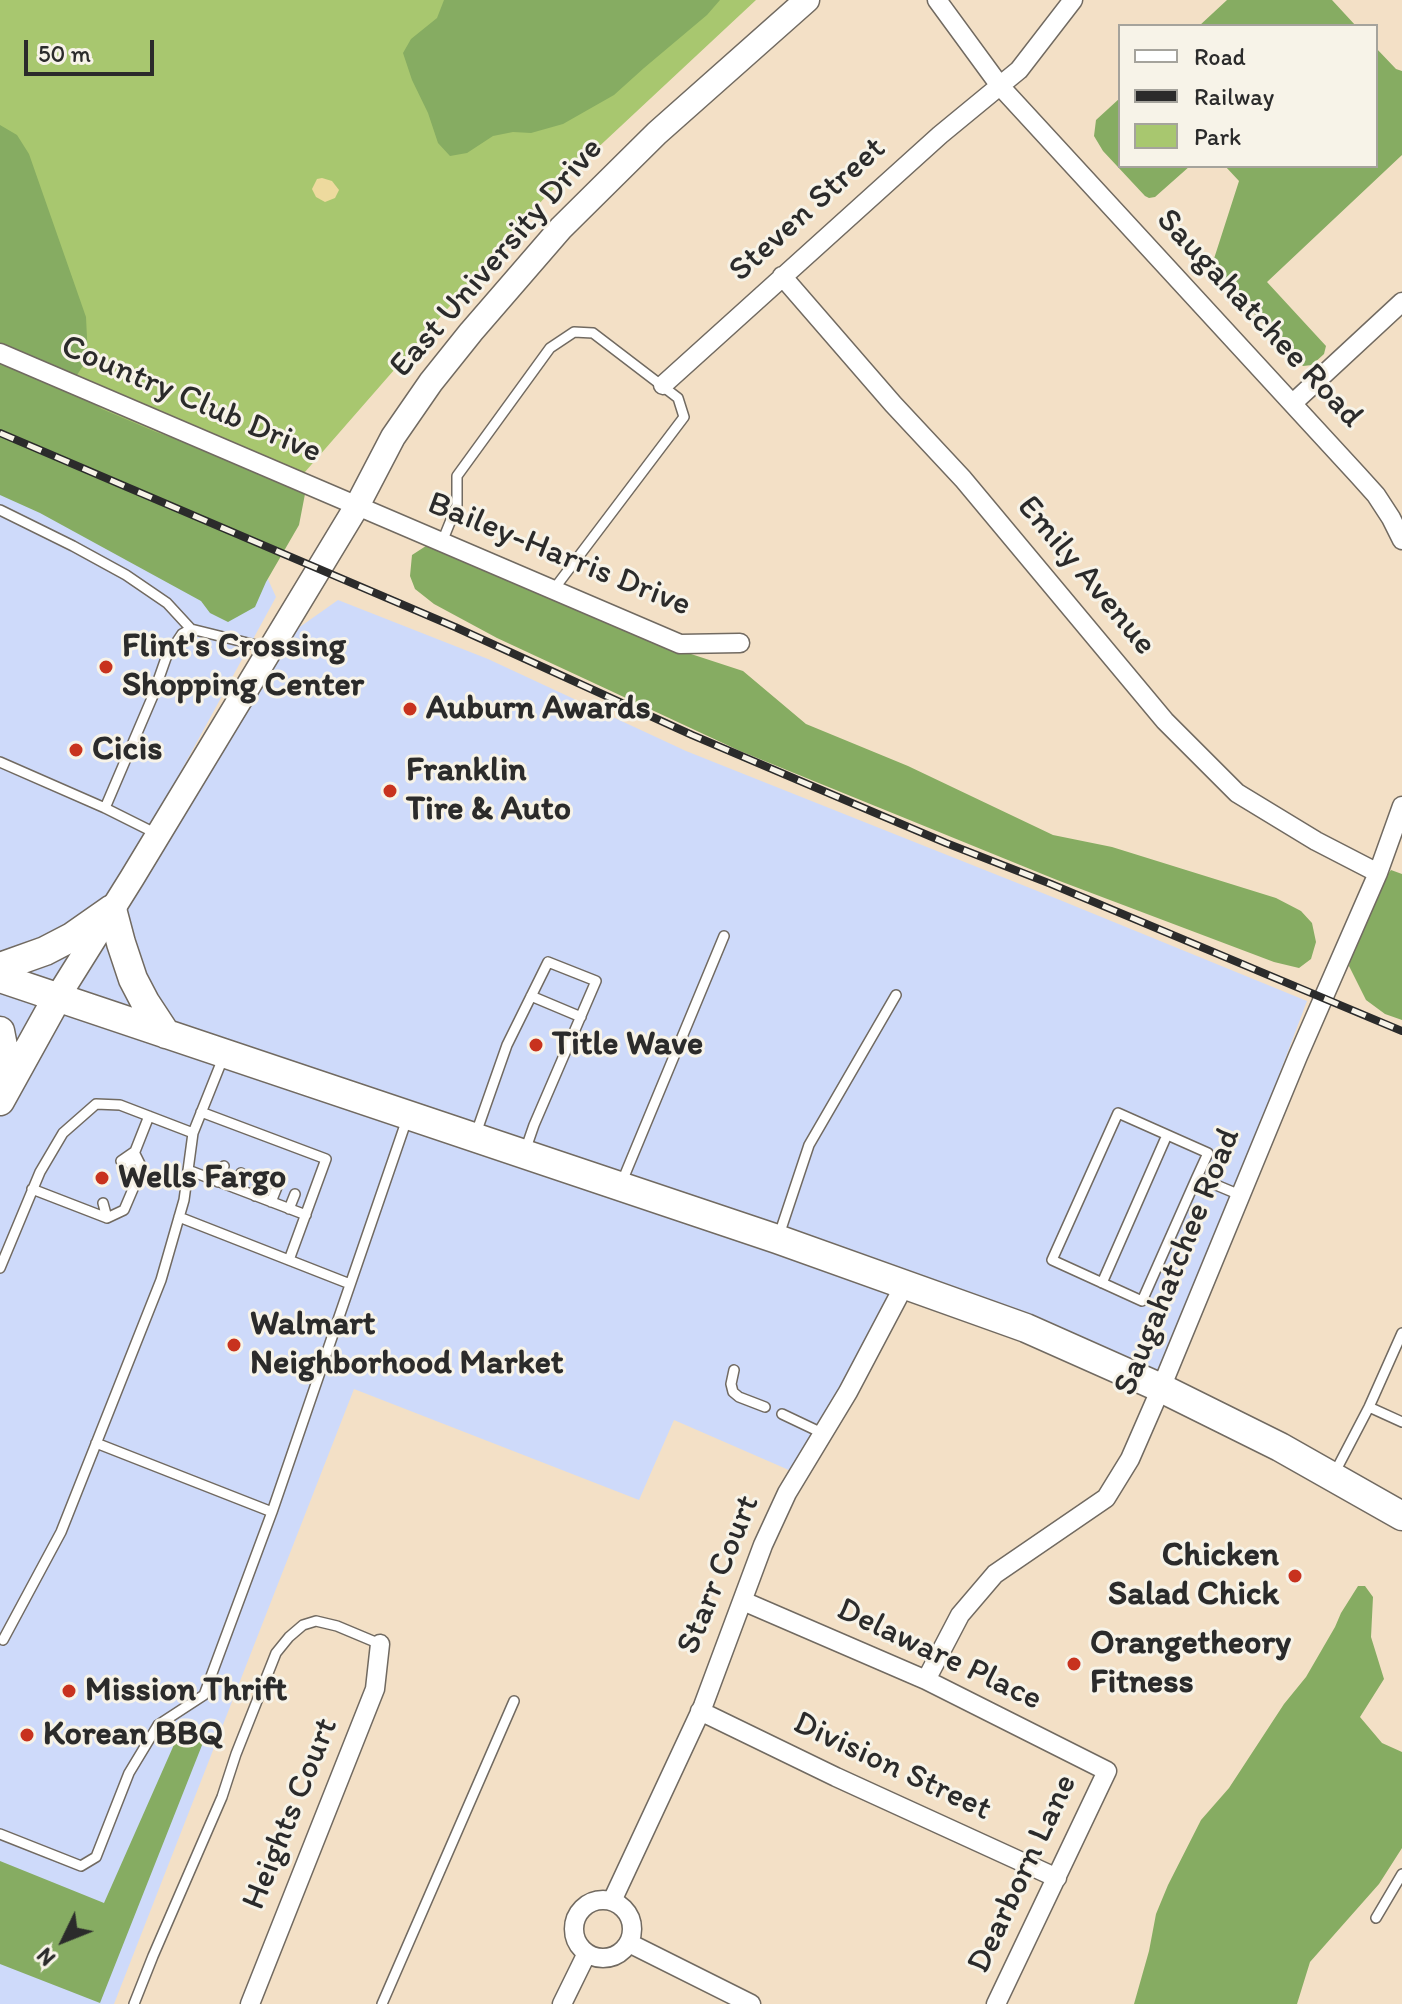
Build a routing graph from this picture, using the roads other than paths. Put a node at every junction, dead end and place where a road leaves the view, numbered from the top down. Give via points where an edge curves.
1 (807, 0) edge
2 (937, 0) edge
3 (1073, 0) edge
4 (1000, 86) junction
5 (782, 276) junction
6 (1402, 302) edge
7 (0, 353) edge
8 (663, 385) junction
9 (1293, 403) junction
10 (357, 506) junction
11 (0, 510) edge
12 (1402, 540) edge
13 (442, 542) junction
14 (554, 589) junction
15 (191, 629) junction
16 (740, 643) dead end
17 (270, 648) junction
18 (0, 762) edge
19 (105, 808) junction
20 (1401, 814) edge
21 (158, 835) junction
22 (1378, 873) junction
23 (112, 909) junction
24 (724, 936) dead end
25 (0, 967) edge
26 (0, 978) edge
27 (896, 995) dead end
28 (531, 996) junction
29 (57, 998) junction
30 (581, 1017) junction
31 (0, 1031) edge
32 (166, 1034) junction
33 (225, 1054) junction
34 (5, 1092) edge
35 (201, 1112) junction
36 (149, 1116) junction
37 (408, 1116) junction
38 (255, 1132) junction
39 (193, 1133) junction
40 (1167, 1135) junction
41 (474, 1138) junction
42 (275, 1140) junction
43 (251, 1143) dead end
44 (292, 1146) junction
45 (271, 1151) dead end
46 (134, 1152) junction
47 (310, 1153) junction
48 (524, 1154) junction
49 (288, 1158) dead end
50 (126, 1162) dead end
51 (305, 1164) dead end
52 (224, 1166) dead end
53 (188, 1170) junction
54 (241, 1173) dead end
55 (1197, 1177) junction
56 (260, 1181) dead end
57 (218, 1182) junction
58 (277, 1187) dead end
59 (620, 1187) junction
60 (235, 1188) junction
61 (32, 1189) junction
62 (295, 1194) dead end
63 (1240, 1195) junction
64 (255, 1196) junction
65 (271, 1202) junction
66 (108, 1204) dead end
67 (289, 1209) junction
68 (306, 1215) junction
69 (179, 1217) junction
70 (107, 1218) junction
71 (777, 1239) junction
72 (289, 1260) junction
73 (0, 1268) edge
74 (1102, 1283) junction
75 (350, 1284) junction
76 (905, 1284) junction
77 (1402, 1333) edge
78 (1390, 1362) junction
79 (1402, 1367) edge
80 (734, 1370) dead end
81 (1161, 1388) junction
82 (765, 1407) dead end
83 (1369, 1407) junction
84 (782, 1414) dead end
85 (1402, 1422) edge
86 (822, 1433) junction
87 (96, 1443) junction
88 (1333, 1477) junction
89 (272, 1512) junction
90 (1402, 1516) edge
91 (743, 1601) junction
92 (3, 1640) dead end
93 (380, 1644) joint
94 (926, 1680) junction
95 (514, 1701) dead end
96 (700, 1711) junction
97 (1107, 1771) joint
98 (0, 1834) edge
99 (1402, 1874) edge
100 (1057, 1878) junction
101 (612, 1901) junction
102 (1376, 1918) dead end
103 (629, 1943) junction
104 (587, 1953) junction
105 (134, 2004) edge
106 (250, 2004) edge
107 (382, 2004) edge
108 (562, 2004) edge
109 (751, 2004) edge
110 (996, 2004) edge

1 - 10 main road, East University Drive via 657,133 561,228 431,382 393,437
2 - 4 street, Saugahatchee Road
3 - 4 street, Steven Street via 1019,70
4 - 5 street, Steven Street
4 - 9 street, Saugahatchee Road
5 - 8 street, Steven Street
5 - 22 street, Emily Avenue via 963,479 1165,721 1237,793
6 - 9 street
7 - 10 street, Country Club Drive
8 - 13 lane via 593,333 574,332 550,348 457,476 457,505
8 - 14 lane via 678,398 684,417
9 - 12 street, Saugahatchee Road via 1376,495
10 - 13 street, Bailey-Harris Drive
10 - 17 main road, East University Drive
11 - 15 lane via 126,575 167,603
13 - 14 street, Bailey-Harris Drive
14 - 16 street, Bailey-Harris Drive via 680,644
15 - 17 lane
15 - 19 lane via 166,658
17 - 21 main road, East University Drive
18 - 19 lane
19 - 21 lane
20 - 22 street, Saugahatchee Road
21 - 23 main road, East University Drive
22 - 63 street, Saugahatchee Road
23 - 25 main road via 45,951
23 - 29 main road, East University Drive
23 - 32 main road via 133,979
24 - 59 lane
26 - 29 main road
27 - 71 lane via 809,1145
28 - 30 lane
28 - 30 lane via 548,962 596,981
28 - 41 lane via 507,1045
29 - 32 main road
29 - 34 main road, East University Drive
30 - 48 lane
31 - 34 main road
32 - 33 main road
33 - 35 lane
33 - 37 main road
35 - 38 lane via 236,1131
35 - 39 lane
36 - 39 lane
36 - 46 lane
36 - 61 lane via 120,1105 96,1104 63,1133
37 - 41 main road
37 - 75 lane
38 - 42 lane
38 - 43 lane
39 - 53 lane
40 - 55 lane via 1208,1153
40 - 74 lane
40 - 74 lane via 1118,1113 1052,1260
41 - 48 main road
42 - 44 lane
42 - 45 lane
44 - 47 lane
44 - 49 lane
46 - 50 lane
46 - 70 lane via 142,1168 124,1210
47 - 51 lane
47 - 68 lane via 326,1159
48 - 59 main road
52 - 57 lane
53 - 57 lane
53 - 69 lane
54 - 60 lane
55 - 63 lane
55 - 74 lane via 1142,1301
56 - 64 lane
57 - 60 lane
58 - 65 lane
59 - 71 main road
60 - 64 lane
61 - 70 lane
61 - 73 lane
62 - 67 lane
63 - 81 street, Saugahatchee Road
64 - 65 lane
65 - 67 lane
66 - 70 lane
67 - 68 lane
68 - 72 lane
69 - 72 lane
69 - 87 lane via 161,1280
71 - 76 main road
72 - 75 lane
75 - 89 lane
76 - 81 main road via 1026,1328
76 - 86 street, Starr Court
77 - 78 lane
78 - 79 lane
78 - 83 lane
80 - 82 lane via 733,1392
81 - 88 main road
81 - 94 street, Saugahatchee Road via 1130,1459 1106,1498 995,1574 960,1615
83 - 85 lane
83 - 88 lane
84 - 86 lane
86 - 91 street, Starr Court via 777,1513
87 - 89 lane
87 - 92 lane via 61,1532
88 - 90 main road
89 - 98 lane via 204,1695 158,1725 129,1773 96,1857 81,1866
91 - 94 street, Delaware Place
91 - 96 street, Starr Court
93 - 105 lane via 316,1621 303,1625 276,1653
93 - 106 street, Heights Court via 375,1689
94 - 97 street, Delaware Place
95 - 107 lane
96 - 100 street, Division Street
96 - 101 street, Starr Court
97 - 100 street, Dearborn Lane
99 - 102 lane
100 - 110 street, Dearborn Lane
101 - 103 street via 631,1918
101 - 104 street via 595,1900 577,1916 576,1940
103 - 104 street via 615,1956
103 - 109 street
104 - 108 street

